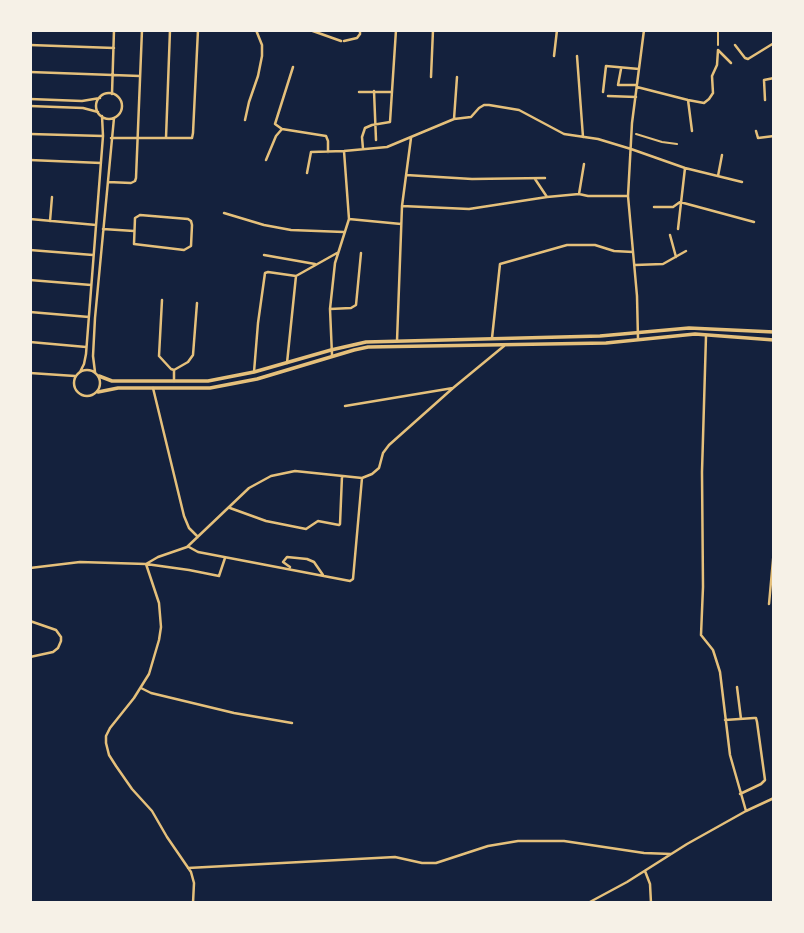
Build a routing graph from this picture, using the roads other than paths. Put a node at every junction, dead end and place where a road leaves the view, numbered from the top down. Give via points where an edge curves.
1 (114, 30) edge
2 (142, 30) edge
3 (170, 30) edge
4 (198, 30) edge
5 (256, 30) edge
6 (310, 30) edge
7 (360, 30) edge
8 (396, 30) edge
9 (433, 30) edge
10 (556, 30) edge
11 (643, 30) edge
12 (774, 43) edge
13 (30, 45) edge
14 (735, 45) dead end
15 (114, 48) junction
16 (554, 56) dead end
17 (577, 56) dead end
18 (731, 63) dead end
19 (293, 67) dead end
20 (621, 68) junction
21 (639, 69) junction
22 (30, 72) edge
23 (113, 75) junction
24 (141, 76) junction
25 (431, 77) dead end
26 (457, 78) dead end
27 (774, 78) edge
28 (637, 86) junction
29 (374, 91) junction
30 (359, 92) dead end
31 (393, 92) junction
32 (603, 92) dead end
33 (112, 94) junction
34 (608, 96) dead end
35 (636, 97) junction
36 (100, 98) junction
37 (30, 99) edge
38 (688, 100) junction
39 (765, 100) dead end
40 (30, 106) edge
41 (98, 112) junction
42 (102, 116) junction
43 (114, 118) junction
44 (454, 119) junction
45 (245, 120) dead end
46 (376, 124) junction
47 (282, 129) junction
48 (692, 131) dead end
49 (756, 131) dead end
50 (30, 134) edge
51 (103, 136) junction
52 (774, 136) edge
53 (411, 137) junction
54 (583, 137) junction
55 (111, 138) junction
56 (138, 138) junction
57 (166, 138) junction
58 (376, 140) dead end
59 (631, 149) junction
60 (363, 150) junction
61 (328, 152) junction
62 (344, 152) junction
63 (722, 155) dead end
64 (30, 160) edge
65 (266, 160) dead end
66 (101, 163) junction
67 (584, 164) dead end
68 (685, 168) junction
69 (307, 173) dead end
70 (406, 175) junction
71 (718, 177) junction
72 (534, 178) junction
73 (545, 178) dead end
74 (107, 182) junction
75 (742, 183) dead end
76 (579, 194) junction
77 (628, 196) junction
78 (52, 197) dead end
79 (547, 197) junction
80 (680, 202) junction
81 (402, 206) junction
82 (654, 206) dead end
83 (224, 213) dead end
84 (30, 219) edge
85 (349, 219) junction
86 (50, 221) junction
87 (754, 222) dead end
88 (401, 224) junction
89 (96, 225) junction
90 (103, 229) junction
91 (678, 229) dead end
92 (134, 231) junction
93 (345, 232) junction
94 (670, 235) dead end
95 (30, 250) edge
96 (686, 251) dead end
97 (633, 252) junction
98 (337, 253) junction
99 (361, 253) dead end
100 (94, 255) junction
101 (264, 255) dead end
102 (676, 257) junction
103 (316, 264) junction
104 (635, 265) junction
105 (296, 276) junction
106 (30, 280) edge
107 (91, 285) junction
108 (162, 300) dead end
109 (197, 303) dead end
110 (330, 309) junction
111 (30, 312) edge
112 (89, 317) junction
113 (744, 330) junction
114 (774, 332) edge
115 (638, 333) junction
116 (706, 335) junction
117 (743, 337) junction
118 (492, 338) junction
119 (506, 338) junction
120 (638, 339) junction
121 (774, 340) edge
122 (397, 341) junction
123 (30, 342) edge
124 (506, 345) junction
125 (87, 347) junction
126 (331, 350) junction
127 (332, 356) junction
128 (287, 363) junction
129 (174, 370) junction
130 (80, 372) junction
131 (254, 372) junction
132 (30, 373) edge
133 (97, 374) junction
134 (76, 376) junction
135 (174, 381) junction
136 (153, 388) junction
137 (453, 388) junction
138 (98, 391) junction
139 (345, 406) dead end
140 (342, 476) junction
141 (362, 478) junction
142 (229, 507) junction
143 (198, 537) junction
144 (187, 547) junction
145 (774, 549) edge
146 (225, 557) junction
147 (146, 564) junction
148 (30, 568) edge
149 (293, 570) junction
150 (323, 575) junction
151 (769, 604) dead end
152 (30, 621) edge
153 (30, 657) edge
154 (737, 687) dead end
155 (141, 688) junction
156 (741, 719) junction
157 (725, 720) junction
158 (292, 723) dead end
159 (740, 794) junction
160 (774, 797) edge
161 (746, 811) junction
162 (671, 854) junction
163 (188, 868) junction
164 (645, 871) junction
165 (193, 903) edge
166 (588, 903) edge
167 (651, 903) edge

1 - 15 street
2 - 24 street
3 - 57 street
4 - 57 street via 192,138
5 - 45 street via 262,56
6 - 7 street via 343,41 357,38
8 - 31 street
9 - 25 street
10 - 16 street
11 - 21 street
12 - 14 street via 748,59
13 - 15 street
15 - 23 street
17 - 54 street
18 - 38 street via 718,50 711,97 704,103
19 - 47 street via 275,124
20 - 21 street
20 - 28 street via 618,85
20 - 32 street via 606,66
21 - 28 street
22 - 23 street
23 - 24 street
23 - 33 street
24 - 56 street
26 - 44 street
27 - 39 street via 764,80
28 - 35 street
28 - 38 street
29 - 30 street
29 - 31 street
29 - 46 street
31 - 46 street via 390,122
33 - 36 street
33 - 43 street via 122,105
34 - 35 street
35 - 59 street
36 - 37 street
36 - 41 street
38 - 48 street
40 - 41 street
41 - 42 street
42 - 43 street
42 - 51 street
43 - 55 street
44 - 53 street
44 - 54 street via 471,117 489,105 519,110 557,131
46 - 58 street
46 - 60 street via 363,131
47 - 61 street via 326,136
47 - 65 street
49 - 52 street via 760,138
50 - 51 street
51 - 66 street
53 - 60 street
53 - 70 street
54 - 59 street
55 - 56 street
55 - 74 street
56 - 57 street
56 - 74 street via 135,181
59 - 68 street
59 - 77 street
60 - 62 street
61 - 62 street
61 - 69 street via 310,153
62 - 85 street
63 - 71 street
64 - 66 street
66 - 89 street
67 - 76 street
68 - 71 street
68 - 80 street
70 - 72 street
70 - 81 street
71 - 75 street
72 - 73 street
72 - 79 street
74 - 90 street
76 - 77 street
76 - 79 street
77 - 97 street
78 - 86 street
79 - 81 street via 469,209
80 - 82 street via 673,207
80 - 87 street
80 - 91 street
81 - 88 street
83 - 93 street via 291,230
84 - 86 street
85 - 88 street
85 - 93 street
86 - 89 street
88 - 122 street
89 - 100 street
90 - 92 street
90 - 133 street via 93,356
92 - 92 street via 136,216 188,219 191,246 184,250 137,245
93 - 98 street
94 - 102 street
95 - 100 street
96 - 102 street
97 - 104 street
97 - 118 street via 567,245 500,264
98 - 103 street
98 - 110 street
99 - 110 street via 356,305
100 - 107 street
101 - 103 street
102 - 104 street via 663,264
103 - 105 street
104 - 115 street
105 - 128 street
105 - 131 street via 265,273
106 - 107 street
107 - 112 street
108 - 129 street via 159,356
109 - 129 street via 193,355
110 - 126 street
111 - 112 street
112 - 125 street
113 - 114 street
113 - 115 street via 688,328
113 - 117 street
115 - 119 street
115 - 120 street
116 - 117 street
116 - 120 street
116 - 157 street via 701,635 713,650 720,672
117 - 121 street
118 - 119 street
118 - 122 street
119 - 124 street
120 - 124 street
122 - 126 street
123 - 125 street
124 - 127 street via 368,347
124 - 137 street
125 - 130 street
126 - 127 street
126 - 128 street
127 - 136 street via 222,386
128 - 131 street
129 - 135 street
130 - 133 street
130 - 134 street
131 - 135 street via 208,382
132 - 134 street
133 - 135 street via 112,381
133 - 138 street
134 - 138 street via 75,388 80,394 91,396
136 - 138 street
136 - 143 street via 184,516
137 - 139 street
137 - 141 street via 389,445 377,470
140 - 141 street
140 - 142 street via 295,471 277,474 255,483
140 - 142 street via 338,525 318,521 306,529
141 - 150 street via 352,579
142 - 143 street
143 - 144 street
144 - 146 street
144 - 147 street
145 - 151 street
146 - 147 street via 219,576
146 - 149 street
147 - 148 street via 79,562
147 - 155 street via 158,598 161,627 152,667
149 - 150 street
149 - 150 street via 284,564 290,556 314,562
152 - 153 street via 56,630 61,641 53,652
154 - 156 street
155 - 158 street
155 - 163 street via 110,728 106,747
156 - 157 street
156 - 159 street via 757,720 765,780
157 - 159 street
159 - 161 street
160 - 161 street
161 - 162 street
162 - 163 street via 564,841 518,841 436,863 396,857
162 - 164 street
163 - 165 street
164 - 166 street
164 - 167 street

